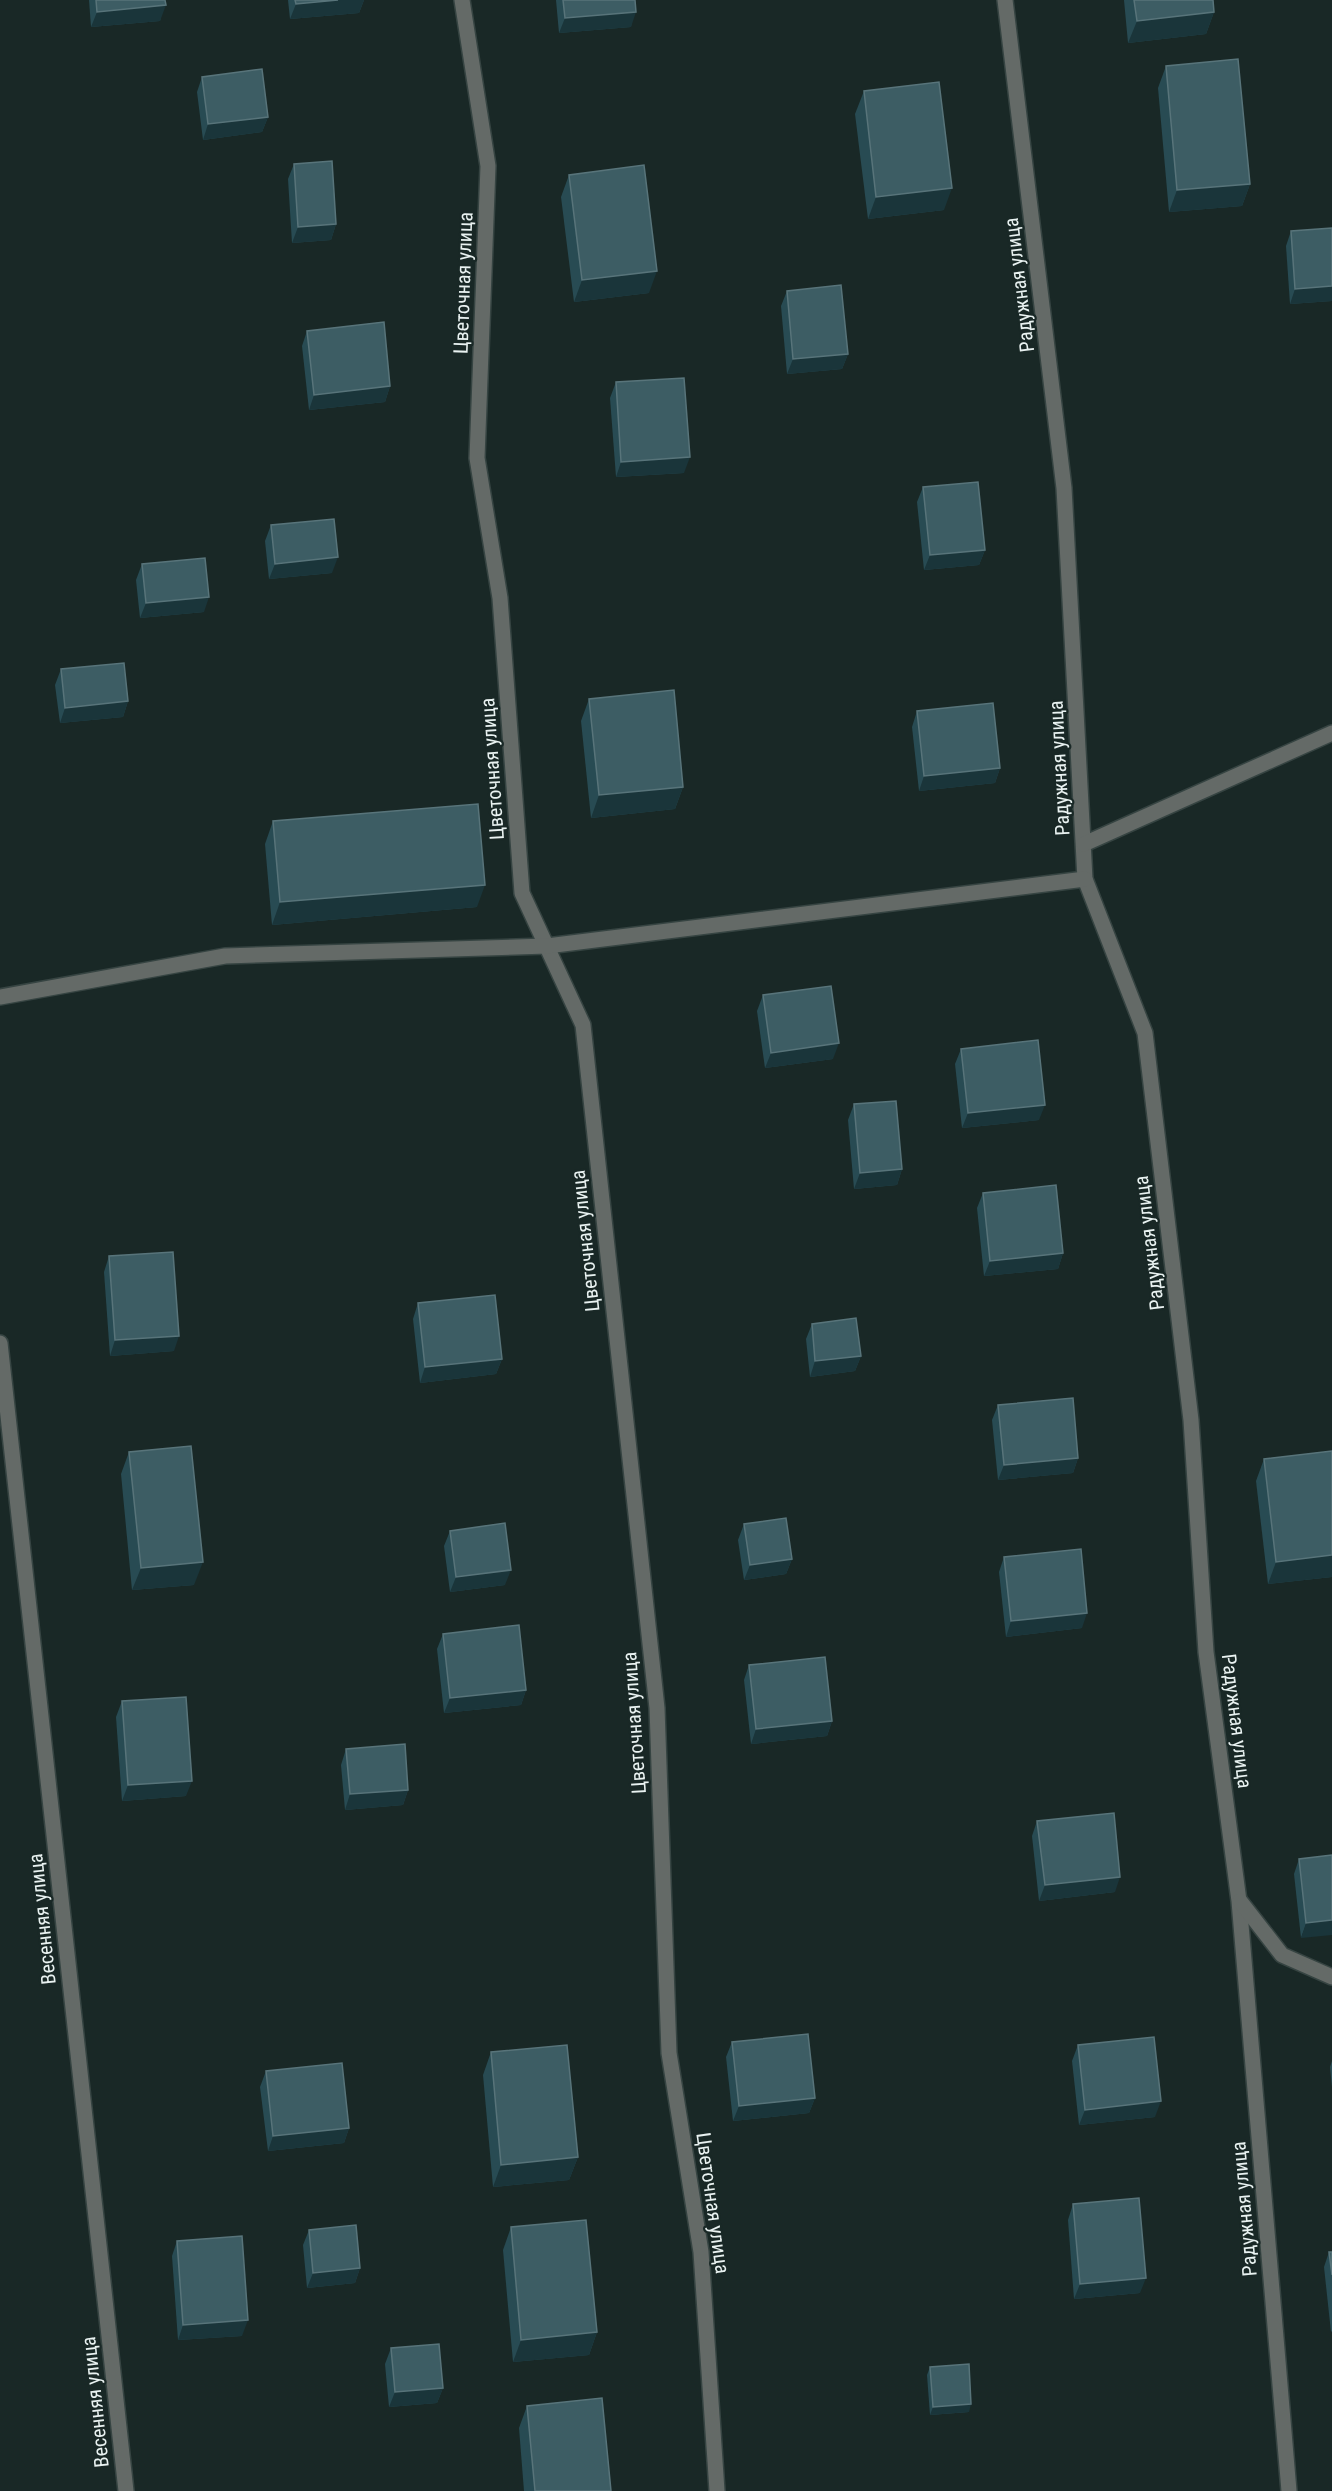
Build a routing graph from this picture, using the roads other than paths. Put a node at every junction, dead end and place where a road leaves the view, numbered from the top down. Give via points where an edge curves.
1 (462, 0) edge
2 (1005, 0) edge
3 (1332, 733) edge
4 (1084, 844) junction
5 (1085, 879) junction
6 (548, 946) junction
7 (0, 997) edge
8 (0, 1343) edge
9 (1239, 1901) junction
10 (1332, 1977) edge
11 (126, 2491) edge
12 (717, 2491) edge
13 (1289, 2491) edge

1 - 6 street, Цветочная улица via 488,166 477,458 500,598 522,893
2 - 4 street, Радужная улица via 1064,488
3 - 4 street
4 - 5 street, Радужная улица
5 - 6 street
5 - 9 street, Радужная улица via 1145,1033 1191,1420 1206,1652
6 - 7 street via 225,956
6 - 12 street, Цветочная улица via 583,1025 657,1708 669,2053 701,2252
8 - 11 street, Весенняя улица
9 - 10 street via 1282,1955
9 - 13 street, Радужная улица

